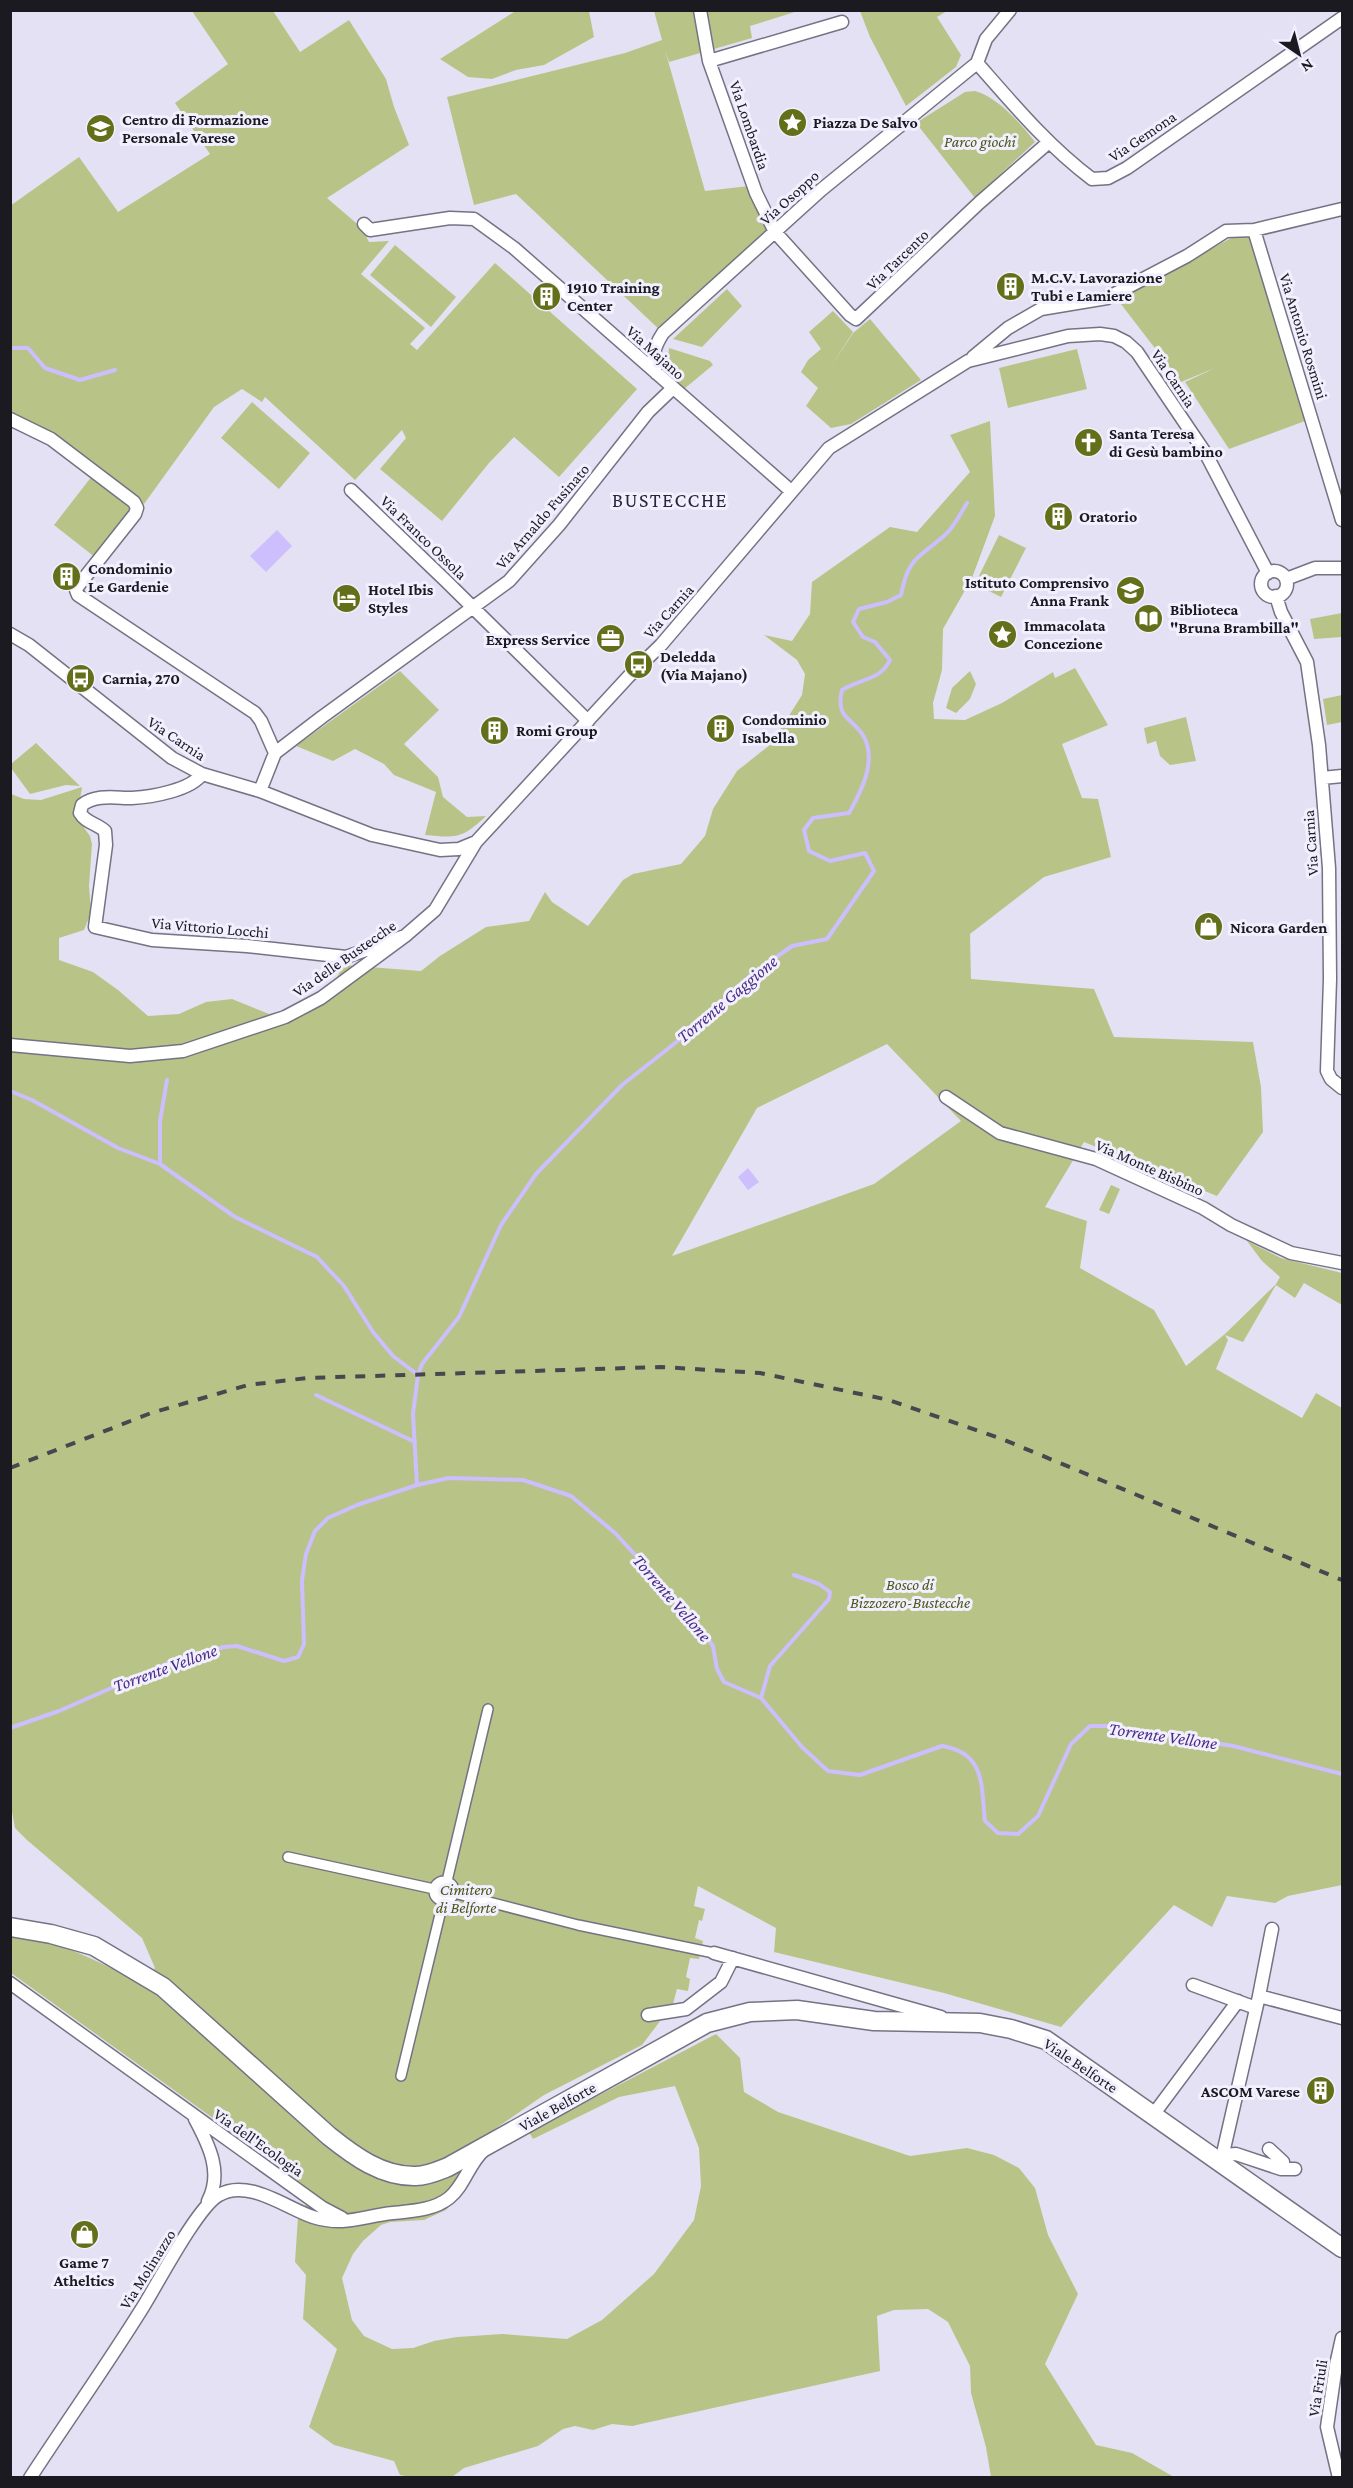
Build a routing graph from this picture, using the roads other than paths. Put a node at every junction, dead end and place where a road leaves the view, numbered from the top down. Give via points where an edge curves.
1 (700, 10) edge
2 (1010, 10) edge
3 (1342, 18) edge
4 (842, 22) dead end
5 (710, 61) junction
6 (977, 63) junction
7 (1049, 142) junction
8 (1342, 209) edge
9 (364, 224) dead end
10 (1254, 230) junction
11 (775, 232) junction
12 (968, 362) junction
13 (656, 375) junction
14 (672, 389) junction
15 (10, 419) edge
16 (351, 490) dead end
17 (790, 491) junction
18 (1342, 520) edge
19 (1342, 568) edge
20 (1268, 573) junction
21 (1286, 579) junction
22 (1276, 596) junction
23 (473, 609) junction
24 (10, 634) edge
25 (588, 721) junction
26 (275, 753) junction
27 (202, 774) junction
28 (1342, 776) edge
29 (1322, 778) junction
30 (260, 791) junction
31 (476, 842) junction
32 (405, 936) junction
33 (10, 1045) edge
34 (1342, 1088) edge
35 (946, 1097) dead end
36 (1342, 1263) edge
37 (488, 1709) dead end
38 (288, 1857) dead end
39 (447, 1881) junction
40 (434, 1889) junction
41 (454, 1893) junction
42 (443, 1902) junction
43 (10, 1927) edge
44 (1272, 1929) dead end
45 (714, 1953) joint
46 (733, 1958) junction
47 (10, 1983) edge
48 (1193, 1985) dead end
49 (1238, 2001) junction
50 (1257, 2002) junction
51 (648, 2015) dead end
52 (1342, 2018) edge
53 (960, 2022) junction
54 (400, 2076) dead end
55 (193, 2115) junction
56 (1153, 2115) junction
57 (493, 2142) junction
58 (1269, 2149) dead end
59 (1222, 2158) junction
60 (1281, 2169) junction
61 (1295, 2169) dead end
62 (204, 2208) junction
63 (350, 2222) junction
64 (1342, 2248) edge
65 (1342, 2338) edge
66 (30, 2478) edge
67 (1339, 2478) edge

1 - 5 street, Via Lombardia
2 - 6 street via 986,39
3 - 7 street, Via Gemona via 1108,178 1092,179
4 - 5 street
5 - 11 street, Via Lombardia via 756,193
6 - 7 street, Via Gemona
6 - 11 street, Via Osoppo
7 - 11 street, Via Tarcento via 856,319
8 - 10 street
9 - 13 street, Via Majano via 370,230 450,218 474,219 514,248
10 - 12 street via 1226,231 1107,298 1041,309 1008,328
10 - 18 street, Via Antonio Rosmini
11 - 13 street, Via Osoppo via 663,333 652,361
12 - 17 street, Via Carnia via 829,448
12 - 20 street, Via Carnia via 1068,336 1100,334 1126,342 1137,352 1206,454
13 - 14 street, Via Majano
14 - 17 street, Via Majano
14 - 23 street, Via Arnaldo Fusinato via 648,412 517,573
15 - 26 street via 51,439 134,502 135,514 78,586 78,595 255,713
16 - 23 street, Via Franco Ossola
17 - 25 street, Via Carnia via 661,645
19 - 21 street via 1315,568
20 - 21 street via 1276,572
20 - 22 street via 1261,586 1268,596
21 - 22 street via 1285,590
22 - 29 street, Via Carnia via 1307,662
23 - 25 street, Via Franco Ossola
23 - 26 street, Via Arnaldo Fusinato
24 - 27 street, Via Carnia via 172,758
25 - 31 street, Via Carnia
26 - 30 street
27 - 30 street, Via Carnia
27 - 32 street, Via Vittorio Locchi via 196,784 166,792 134,798 96,798 82,805 80,813 84,820 105,831 95,927 152,940 346,957
28 - 29 street
29 - 34 street, Via Carnia via 1329,876 1327,1071
30 - 31 street, Via Carnia via 383,838 440,850 459,849
31 - 32 street, Via delle Bustecche via 435,910
32 - 33 street, Via delle Bustecche via 321,998 285,1017 183,1051 130,1056
35 - 36 street, Via Monte Bisbino via 1000,1133 1096,1159 1291,1253
37 - 39 street
38 - 40 street
39 - 40 street via 439,1882
39 - 41 street
40 - 42 street via 435,1897
41 - 42 street
41 - 45 street via 578,1925
42 - 54 street
43 - 57 main road, Viale Belforte via 94,1946 163,1987 329,2136 372,2166 417,2176 448,2167
44 - 50 street
45 - 46 street
46 - 51 street via 721,1982 686,2010
46 - 53 street
47 - 55 street, Via dell'Ecologia
48 - 49 street
49 - 50 street
49 - 56 street
50 - 52 street
50 - 59 street
53 - 56 main road, Viale Belforte via 1011,2029 1046,2040
53 - 57 main road, Viale Belforte via 874,2021 797,2010 750,2012 707,2023
55 - 62 street via 216,2168 215,2185
55 - 63 street, Via dell'Ecologia via 323,2208
56 - 59 main road, Viale Belforte
57 - 63 street via 477,2157 450,2197 438,2204
58 - 60 street via 1282,2162
59 - 60 street via 1236,2154
59 - 64 main road, Viale Belforte
60 - 61 street
62 - 63 street, Via Molinazzo via 219,2194 237,2189 264,2195 316,2218
62 - 66 street, Via Molinazzo
65 - 67 street, Via Friuli via 1327,2427

